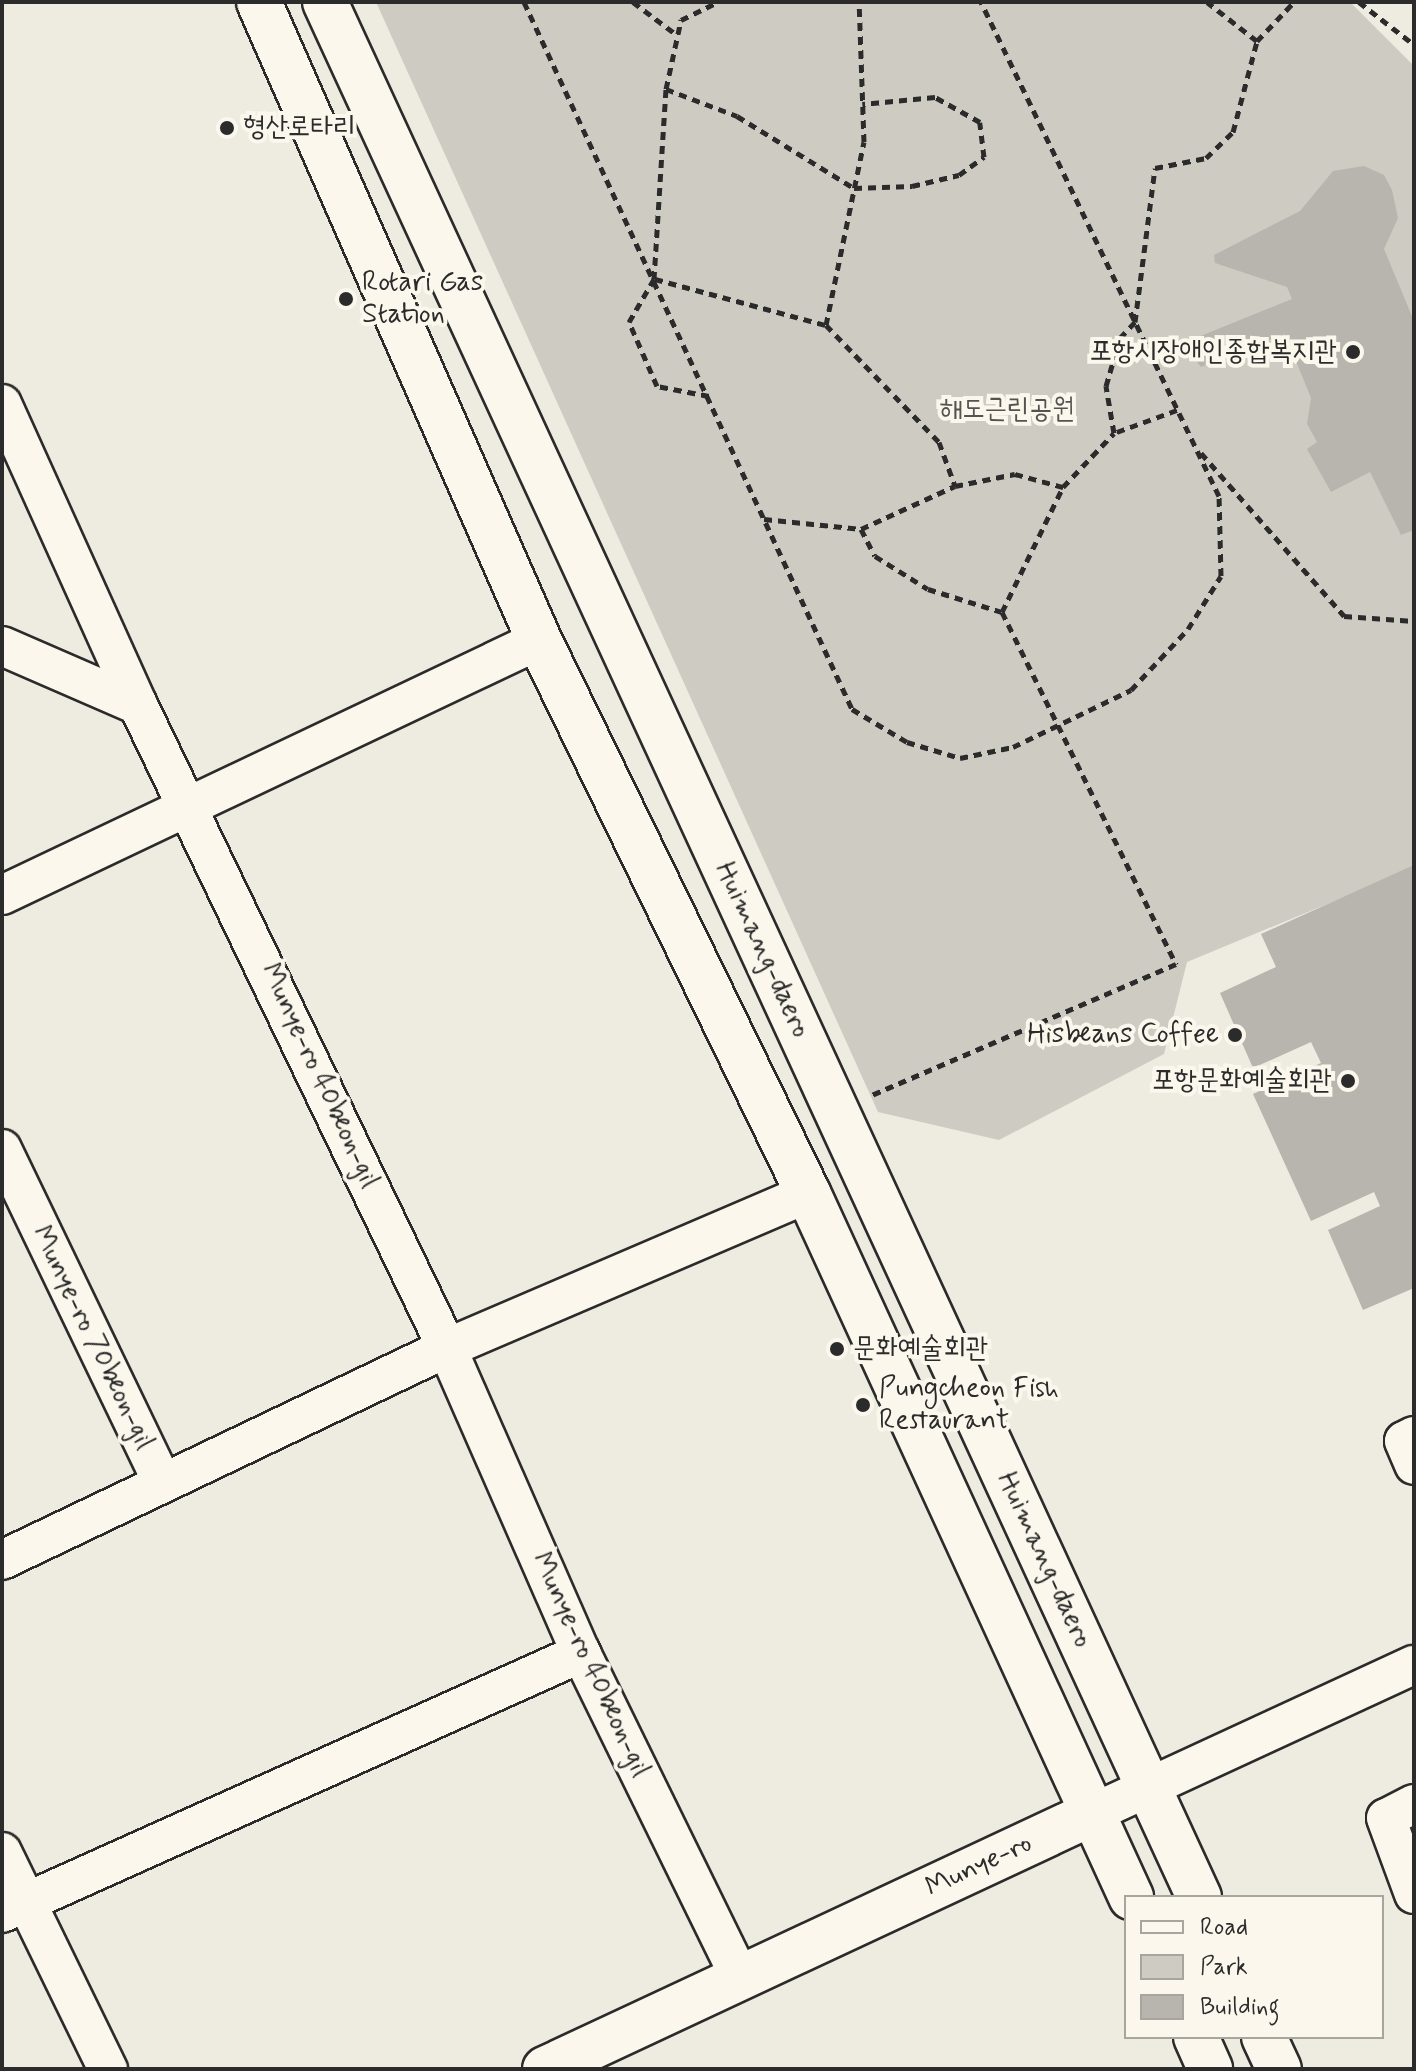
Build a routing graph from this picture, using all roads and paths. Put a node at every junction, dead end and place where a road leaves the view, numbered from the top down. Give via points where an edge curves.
1 (259, 2) edge
2 (325, 2) edge
3 (524, 2) edge
4 (633, 2) edge
5 (718, 2) edge
6 (859, 2) edge
7 (981, 2) edge
8 (1207, 2) edge
9 (1294, 2) edge
10 (1359, 2) edge
11 (678, 35) junction
12 (1257, 41) junction
13 (1412, 43) dead end
14 (666, 89) junction
15 (862, 104) junction
16 (854, 188) junction
17 (654, 279) junction
18 (1135, 322) junction
19 (826, 325) junction
20 (710, 396) junction
21 (2, 404) edge
22 (1177, 410) junction
23 (1114, 433) junction
24 (1195, 446) junction
25 (955, 486) junction
26 (1063, 487) junction
27 (763, 519) junction
28 (861, 529) junction
29 (1002, 612) junction
30 (1414, 621) edge
31 (539, 640) junction
32 (2, 646) edge
33 (138, 705) junction
34 (1058, 723) junction
35 (190, 805) junction
36 (2, 895) edge
37 (836, 1109) junction
38 (2, 1149) edge
39 (808, 1193) junction
40 (447, 1348) junction
41 (1414, 1436) edge
42 (1414, 1465) edge
43 (162, 1482) junction
44 (2, 1560) edge
45 (581, 1653) junction
46 (1414, 1665) edge
47 (1150, 1790) junction
48 (1414, 1804) edge
49 (1093, 1813) junction
50 (2, 1852) edge
51 (1414, 1894) edge
52 (1130, 1895) edge
53 (1198, 1895) edge
54 (14, 1908) edge
55 (740, 1978) junction
56 (1197, 2039) edge
57 (1265, 2039) edge
58 (108, 2069) edge
59 (545, 2069) edge
60 (1210, 2069) edge
61 (1279, 2069) edge

1 - 31 main road
2 - 37 main road, Huimang-daero
3 - 17 path
4 - 11 path
5 - 11 path via 681,20
6 - 15 path
7 - 18 path
8 - 12 path
9 - 12 path
10 - 13 path
11 - 14 path
12 - 18 path via 1233,132 1206,158 1155,168
14 - 16 path via 737,116
14 - 17 path
15 - 16 path via 864,142
15 - 16 path via 935,97 980,122 984,157 959,175 912,186
16 - 19 path
17 - 19 path
17 - 20 path
17 - 20 path via 629,322 657,386
18 - 22 path
18 - 23 path via 1120,338 1106,386
19 - 25 path via 939,442
20 - 27 path
21 - 33 street, Munye-ro 40beon-gil
22 - 23 path
22 - 24 path
23 - 26 path
24 - 30 path via 1344,616
24 - 34 path via 1219,496 1221,576 1188,629 1131,690
25 - 26 path via 1015,474
25 - 28 path
26 - 29 path
27 - 28 path
27 - 34 path via 852,709 907,742 960,758 1013,747
28 - 29 path via 875,556 928,589
29 - 34 path
31 - 35 street
31 - 39 main road
32 - 33 street
33 - 35 street, Munye-ro 40beon-gil
34 - 37 path via 1176,964
35 - 36 street
35 - 40 street, Munye-ro 40beon-gil
37 - 47 main road, Huimang-daero
38 - 43 street, Munye-ro 70beon-gil
39 - 40 street
39 - 49 main road
40 - 43 street
40 - 45 street, Munye-ro 40beon-gil
41 - 42 street via 1404,1441
43 - 44 street
45 - 54 street
45 - 55 street, Munye-ro 40beon-gil
46 - 47 street, Munye-ro
47 - 49 street, Munye-ro
47 - 53 main road, Huimang-daero
48 - 51 street via 1386,1818
49 - 52 main road
49 - 55 main road, Munye-ro
50 - 54 street
54 - 58 street
55 - 59 main road, Munye-ro
56 - 60 main road
57 - 61 main road

